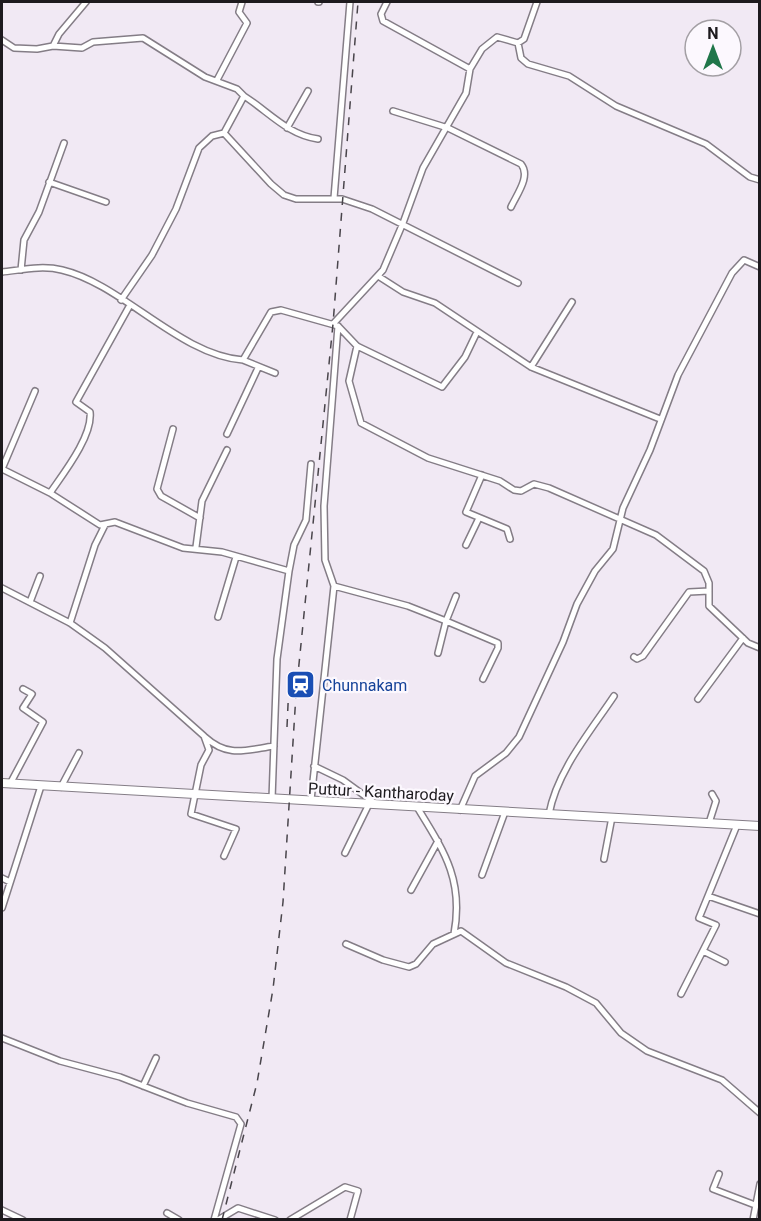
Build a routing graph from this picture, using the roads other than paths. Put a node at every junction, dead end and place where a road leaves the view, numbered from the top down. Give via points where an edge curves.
1 (86, 2) edge
2 (242, 2) edge
3 (350, 2) edge
4 (387, 2) edge
5 (537, 2) edge
6 (2, 40) edge
7 (519, 44) junction
8 (53, 45) junction
9 (470, 69) junction
10 (217, 80) junction
11 (308, 91) dead end
12 (244, 96) junction
13 (393, 111) dead end
14 (287, 128) junction
15 (448, 128) junction
16 (224, 133) junction
17 (318, 139) dead end
18 (64, 143) dead end
19 (759, 180) edge
20 (49, 182) junction
21 (334, 198) junction
22 (106, 202) dead end
23 (511, 207) dead end
24 (403, 223) junction
25 (759, 267) edge
26 (21, 270) junction
27 (2, 272) edge
28 (378, 276) junction
29 (518, 283) dead end
30 (121, 300) junction
31 (572, 302) dead end
32 (130, 305) junction
33 (336, 325) junction
34 (477, 332) junction
35 (357, 346) junction
36 (243, 360) junction
37 (258, 368) junction
38 (531, 368) junction
39 (275, 373) dead end
40 (35, 391) dead end
41 (660, 419) junction
42 (173, 429) dead end
43 (227, 434) dead end
44 (227, 450) dead end
45 (311, 464) dead end
46 (2, 469) edge
47 (482, 475) junction
48 (50, 493) junction
49 (200, 518) junction
50 (479, 518) junction
51 (620, 519) junction
52 (105, 525) junction
53 (510, 539) dead end
54 (466, 545) dead end
55 (196, 548) junction
56 (236, 556) junction
57 (289, 571) junction
58 (40, 576) dead end
59 (334, 586) junction
60 (2, 588) edge
61 (709, 591) junction
62 (456, 596) dead end
63 (30, 602) junction
64 (218, 617) dead end
65 (446, 621) junction
66 (70, 623) junction
67 (743, 638) junction
68 (759, 648) edge
69 (438, 653) dead end
70 (634, 657) dead end
71 (483, 679) dead end
72 (23, 689) dead end
73 (614, 696) dead end
74 (698, 699) dead end
75 (204, 736) junction
76 (274, 747) junction
77 (78, 753) dead end
78 (314, 766) junction
79 (6, 783) edge
80 (41, 786) junction
81 (61, 787) junction
82 (196, 794) junction
83 (712, 794) dead end
84 (272, 799) junction
85 (311, 801) junction
86 (369, 804) junction
87 (378, 805) junction
88 (417, 807) junction
89 (460, 810) junction
90 (505, 812) junction
91 (549, 814) junction
92 (612, 817) junction
93 (709, 823) junction
94 (737, 825) junction
95 (759, 826) edge
96 (438, 841) junction
97 (345, 853) dead end
98 (224, 856) dead end
99 (604, 859) dead end
100 (482, 875) dead end
101 (2, 878) edge
102 (10, 882) junction
103 (411, 890) dead end
104 (708, 896) junction
105 (2, 908) edge
106 (759, 914) edge
107 (454, 934) junction
108 (346, 944) dead end
109 (703, 951) junction
110 (725, 962) dead end
111 (681, 994) dead end
112 (2, 1038) edge
113 (156, 1058) dead end
114 (143, 1086) junction
115 (759, 1113) edge
116 (719, 1174) dead end
117 (759, 1184) edge
118 (754, 1206) junction
119 (2, 1210) edge
120 (167, 1213) dead end
121 (23, 1220) edge
122 (179, 1220) edge
123 (216, 1220) edge
124 (275, 1220) edge
125 (290, 1220) edge
126 (350, 1220) edge
127 (753, 1220) edge

1 - 8 street
2 - 10 street via 239,12 247,23
3 - 21 street
4 - 9 street via 381,14 383,21
5 - 7 street
6 - 8 street via 14,48
7 - 9 street via 496,37 488,42
7 - 19 street via 521,57 528,64 569,76 616,106 706,144
8 - 10 street via 82,48 93,42 143,38 205,77
9 - 15 street via 466,93
10 - 12 street
11 - 14 street
12 - 14 street
12 - 16 street
13 - 15 street
14 - 17 street via 303,137
15 - 23 street via 525,169 526,175
15 - 24 street via 423,168
16 - 21 street via 284,195 317,200
16 - 30 street via 212,136 199,148 176,209 152,255
18 - 20 street
20 - 22 street
20 - 26 street via 24,240
21 - 24 street
24 - 28 street
24 - 29 street
25 - 41 street via 744,260 732,273 678,375
26 - 27 street
26 - 30 street via 59,269
28 - 33 street
28 - 34 street via 403,292 435,303
30 - 32 street
31 - 38 street
32 - 36 street via 193,344
32 - 48 street via 76,402 90,412 87,431
33 - 35 street
33 - 36 street via 275,310
33 - 59 street via 324,506 325,560
34 - 35 street via 465,357 442,387
34 - 38 street
35 - 47 street via 349,381 362,423 428,458
36 - 37 street
37 - 39 street
37 - 43 street
38 - 41 street
40 - 46 street
41 - 51 street
42 - 49 street via 157,489 161,496
44 - 49 street via 202,501
45 - 57 street via 306,520 294,545
46 - 48 street
47 - 50 street via 466,507 466,512
47 - 51 street via 514,490 534,484 549,488
48 - 52 street
49 - 55 street
50 - 53 street via 507,530
50 - 54 street
51 - 61 street via 656,535 704,571
51 - 89 street via 613,549 595,571 577,604 519,737 506,753 475,776
52 - 55 street via 115,522 183,548
52 - 66 street
55 - 56 street
56 - 57 street
56 - 64 street
57 - 76 street via 277,659
58 - 63 street
59 - 65 street
59 - 78 street
60 - 63 street
61 - 67 street via 709,606
61 - 70 street via 689,592 643,656
62 - 65 street
63 - 66 street
65 - 69 street
65 - 71 street via 498,643
66 - 75 street via 121,661
67 - 68 street
67 - 74 street
72 - 79 street via 32,694 23,708 43,722
73 - 91 street via 565,771
75 - 76 street via 229,752
75 - 82 street via 209,750 201,765
76 - 84 street
77 - 81 street
78 - 85 street
78 - 87 street via 344,780
79 - 80 main road, Puttur - Kantharoday
80 - 81 main road, Puttur - Kantharoday
80 - 102 street
81 - 82 main road, Puttur - Kantharoday
82 - 84 main road, Puttur - Kantharoday
82 - 98 street via 191,814 236,829
83 - 93 street via 716,801
84 - 85 main road, Puttur - Kantharoday
85 - 86 main road, Puttur - Kantharoday
86 - 87 main road, Puttur - Kantharoday
86 - 97 street
87 - 88 main road, Puttur - Kantharoday
88 - 89 main road, Puttur - Kantharoday
88 - 96 street
89 - 90 main road, Puttur - Kantharoday
90 - 91 main road, Puttur - Kantharoday
90 - 100 street
91 - 92 main road, Puttur - Kantharoday
92 - 93 main road, Puttur - Kantharoday
92 - 99 street
93 - 94 main road, Puttur - Kantharoday
94 - 95 main road, Puttur - Kantharoday
94 - 104 street
96 - 103 street
96 - 107 street via 456,891
101 - 102 street
102 - 105 street
104 - 106 street
104 - 109 street via 699,918 716,925
107 - 108 street via 433,944 416,964 408,967
107 - 115 street via 461,931 506,963 566,987 596,1004 621,1033 646,1051 722,1080
109 - 110 street
109 - 111 street
112 - 114 street via 60,1061
113 - 114 street
114 - 123 street via 236,1117 241,1124
116 - 118 street via 713,1189
117 - 118 street
118 - 127 street
119 - 121 street
120 - 122 street
123 - 124 street via 238,1208
125 - 126 street via 345,1187 358,1191

